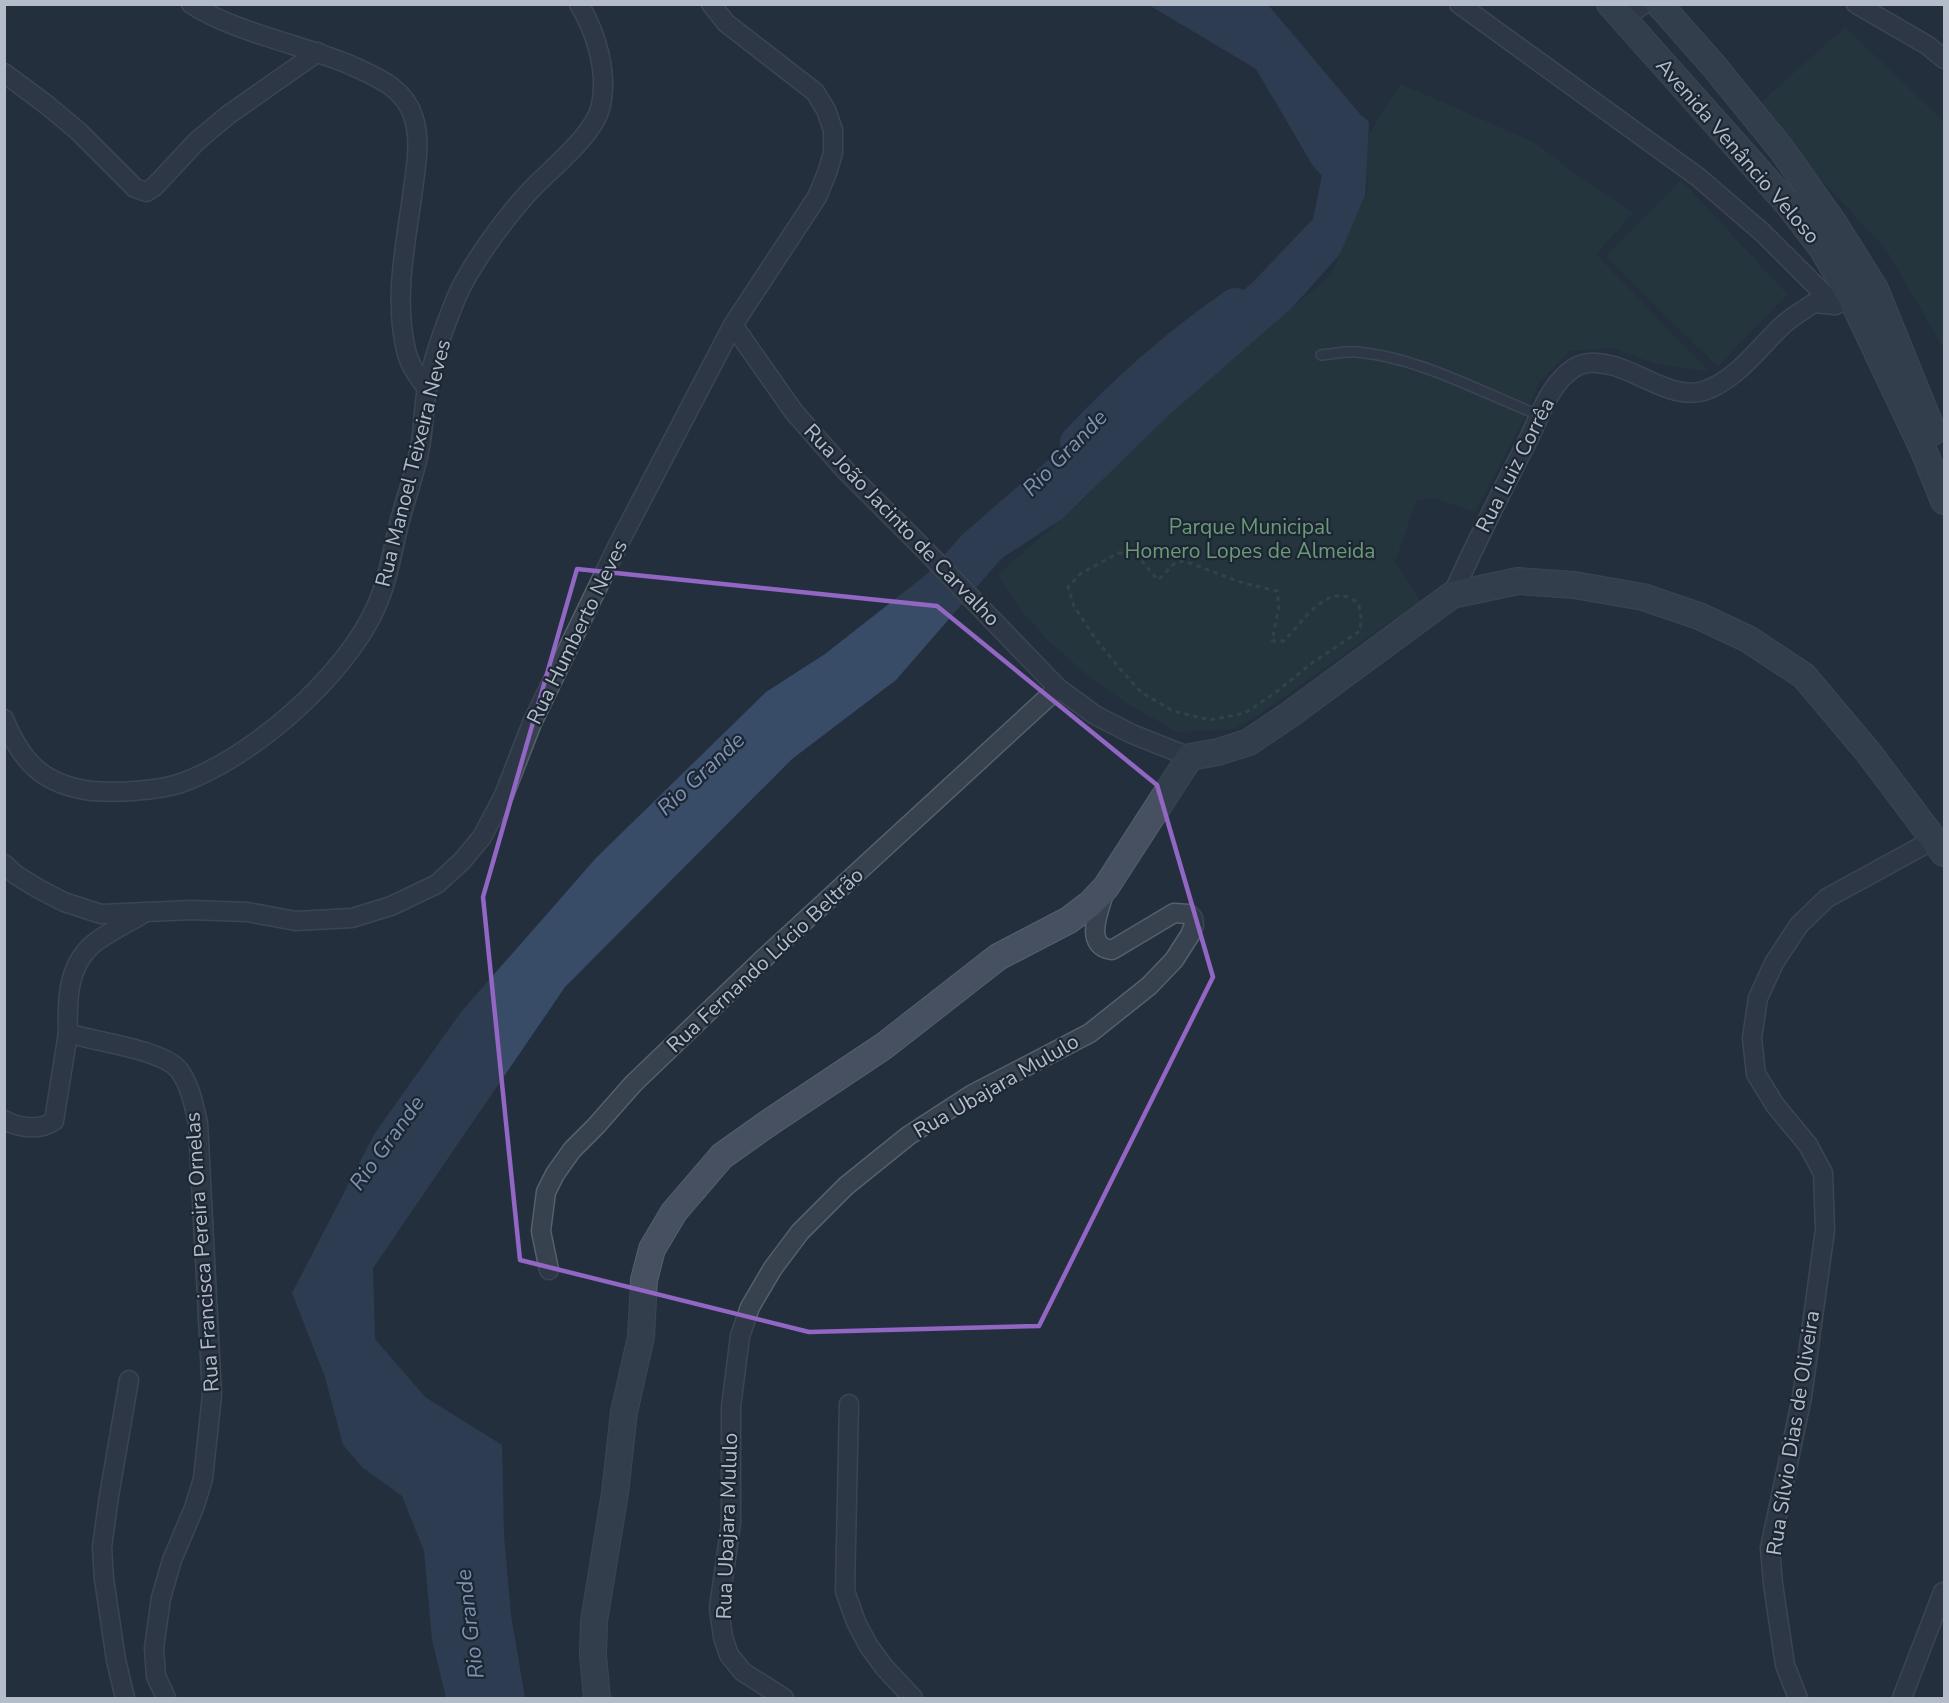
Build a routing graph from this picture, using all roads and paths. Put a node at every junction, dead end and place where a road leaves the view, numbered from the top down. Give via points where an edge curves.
1 (191, 4) edge
2 (579, 4) edge
3 (711, 4) edge
4 (1459, 4) edge
5 (1644, 4) edge
6 (1659, 4) edge
7 (1856, 4) edge
8 (1616, 12) edge
9 (318, 52) junction
10 (1944, 59) edge
11 (4, 73) edge
12 (1852, 296) junction
13 (733, 325) junction
14 (1321, 355) dead end
15 (427, 389) junction
16 (1539, 415) junction
17 (1944, 459) edge
18 (1944, 501) edge
19 (1452, 595) junction
20 (1360, 631) joint
21 (1058, 688) junction
22 (4, 719) edge
23 (1190, 757) junction
24 (1939, 847) edge
25 (4, 864) edge
26 (1106, 887) junction
27 (143, 914) junction
28 (68, 1034) junction
29 (4, 1120) edge
30 (549, 1270) dead end
31 (129, 1380) dead end
32 (849, 1404) dead end
33 (1943, 1592) dead end
34 (125, 1698) edge
35 (166, 1698) edge
36 (597, 1698) edge
37 (784, 1698) edge
38 (913, 1698) edge
39 (1798, 1698) edge
40 (1902, 1698) edge

1 - 9 street via 239,26
2 - 15 street, Rua Manoel Teixeira Neves via 599,51 603,85 599,110 591,128 526,195 480,257 458,294
3 - 13 street, Rua Humberto Neves via 726,23 815,92 833,130 832,153 817,197
4 - 12 street via 1698,177 1763,233
5 - 8 street
6 - 12 street, Avenida Venâncio Veloso via 1782,150 1833,222
7 - 10 street via 1928,45
8 - 12 street, Avenida Venâncio Veloso via 1788,204
9 - 11 street via 228,115 146,192 135,188 78,131
9 - 15 street via 390,86 406,99 414,116 416,163 400,296 406,352 412,369
12 - 16 street, Rua Luiz Corrêa via 1814,303 1785,324 1749,361 1708,390 1689,393 1672,389 1616,367 1591,362 1575,367 1562,380
12 - 17 street, Avenida Venâncio Veloso
12 - 18 street, Avenida Venâncio Veloso
13 - 21 street, Rua João Jacinto de Carvalho via 794,412 845,471
13 - 27 street, Rua Humberto Neves via 618,545 532,723 504,795 482,837 462,861 436,884 391,906 352,918 296,921 247,912 191,910
14 - 16 lane via 1355,351 1421,366
15 - 22 street, Rua Manoel Teixeira Neves via 420,451 376,607 358,639 324,682 248,748 176,784 109,792 76,789 52,781 36,770 21,754
16 - 19 street, Rua Luiz Corrêa
19 - 23 street via 1249,742
19 - 24 street via 1518,580 1574,585 1643,597 1749,639 1804,676 1868,752
20 - 20 path via 1245,713 1210,720 1173,711 1141,692 1095,638 1074,606 1068,587 1080,574 1118,553 1135,553 1158,580 1175,563 1184,561 1277,591 1279,606 1272,641 1284,641 1331,597 1354,600 1361,610
21 - 23 street, Rua João Jacinto de Carvalho via 1095,716
21 - 30 street, Rua Fernando Lúcio Beltrão via 633,1083 572,1150 546,1192 541,1231
23 - 26 street
24 - 39 street, Rua Sílvio Dias de Oliveira via 1827,898 1799,925 1774,963 1758,998 1752,1038 1756,1074 1808,1145 1823,1173 1825,1230 1802,1397 1770,1548 1785,1665
25 - 27 street, Rua Humberto Neves via 39,889 81,909 101,914
26 - 36 street via 1069,920 998,957 884,1046 723,1156 674,1212 652,1250 644,1280 641,1336 624,1412 594,1621 592,1655
26 - 37 street, Rua Ubajara Mululo via 1095,940 1106,950 1174,914 1189,914 1193,918 1194,925 1184,945 1169,966 1090,1032 971,1095 908,1136 846,1186 800,1232 750,1307 740,1336 731,1407 731,1522 719,1608 729,1655 743,1672
27 - 28 street via 92,945 76,966 69,988
28 - 29 street via 54,1121 38,1128
28 - 35 street, Rua Francisca Pereira Ornelas via 165,1059 178,1069 190,1092 198,1123 212,1395 203,1479 172,1560 153,1648 156,1676
31 - 34 street via 102,1547 116,1660
32 - 38 street via 845,1591 868,1645
33 - 40 street

